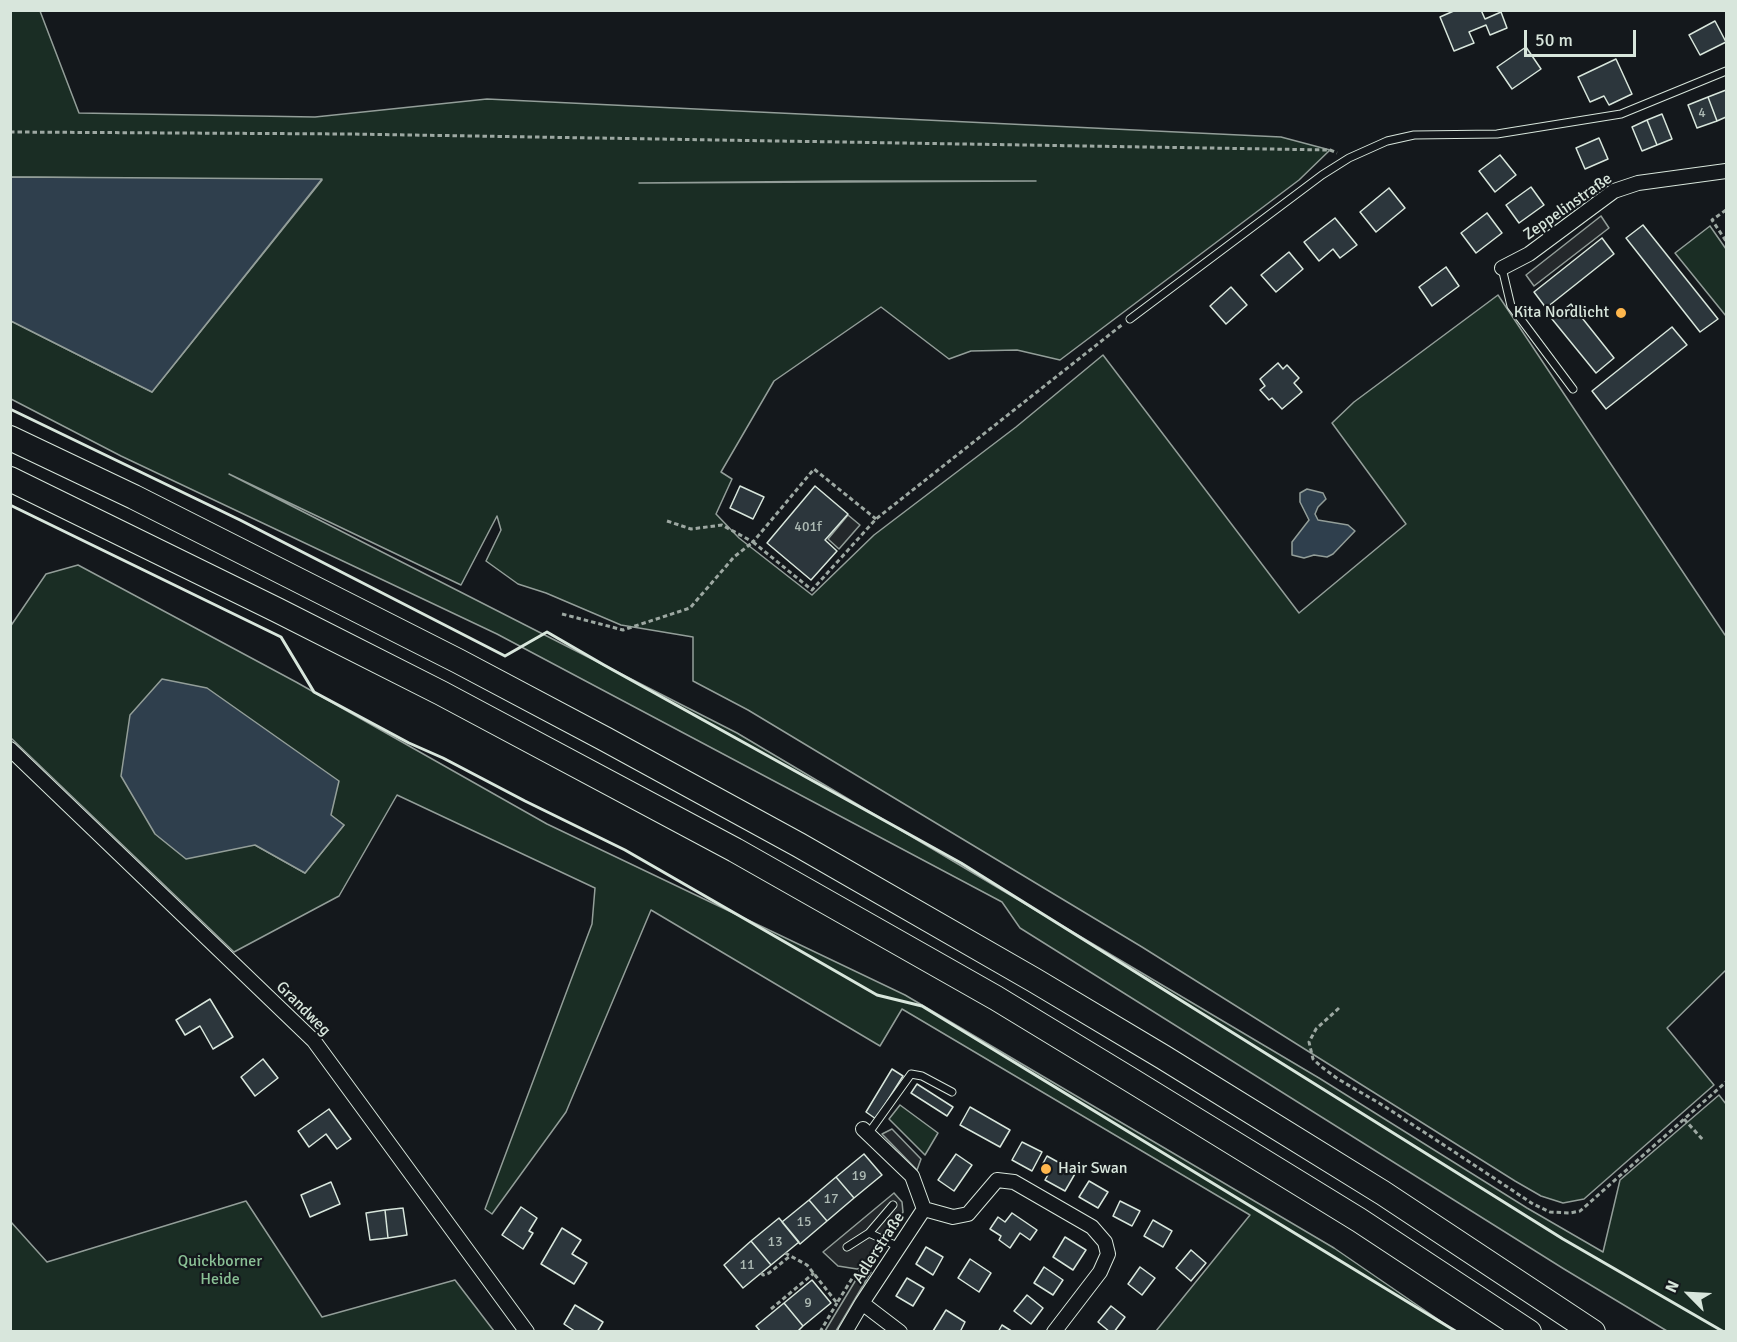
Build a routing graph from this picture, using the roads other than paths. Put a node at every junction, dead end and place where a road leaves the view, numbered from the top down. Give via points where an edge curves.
1 (1726, 71) edge
2 (1726, 171) edge
3 (1502, 268) joint
4 (1130, 319) road end
5 (1573, 389) dead end
6 (10, 438) edge
7 (10, 479) edge
8 (10, 749) edge
9 (952, 1092) dead end
10 (866, 1131) joint
11 (893, 1205) dead end
12 (924, 1209) junction
13 (869, 1233) junction
14 (847, 1247) dead end
15 (899, 1247) junction
16 (862, 1303) junction
17 (527, 1332) edge
18 (845, 1332) edge
19 (900, 1332) edge
20 (1054, 1332) edge
21 (1529, 1332) edge
22 (1593, 1332) edge

1 - 4 lane via 1621,114 1497,134 1414,135 1387,141 1322,175
2 - 3 street, Zeppelinstraße via 1638,183 1614,191 1529,254
3 - 5 lane via 1510,306
6 - 22 highway via 458,661 800,845 1173,1063 1383,1193
7 - 21 highway via 278,609 735,850 1122,1074 1359,1220
8 - 17 street, Grandweg via 314,1041
9 - 10 lane via 911,1074
10 - 12 street, Adlerstraße via 912,1176
11 - 13 lane
12 - 15 street, Adlerstraße
12 - 20 street via 953,1217 968,1214 997,1180 1014,1182 1092,1227 1105,1242 1108,1254 1100,1272
13 - 14 lane
13 - 15 lane
15 - 16 street, Adlerstraße
16 - 18 street, Adlerstraße
16 - 19 street

